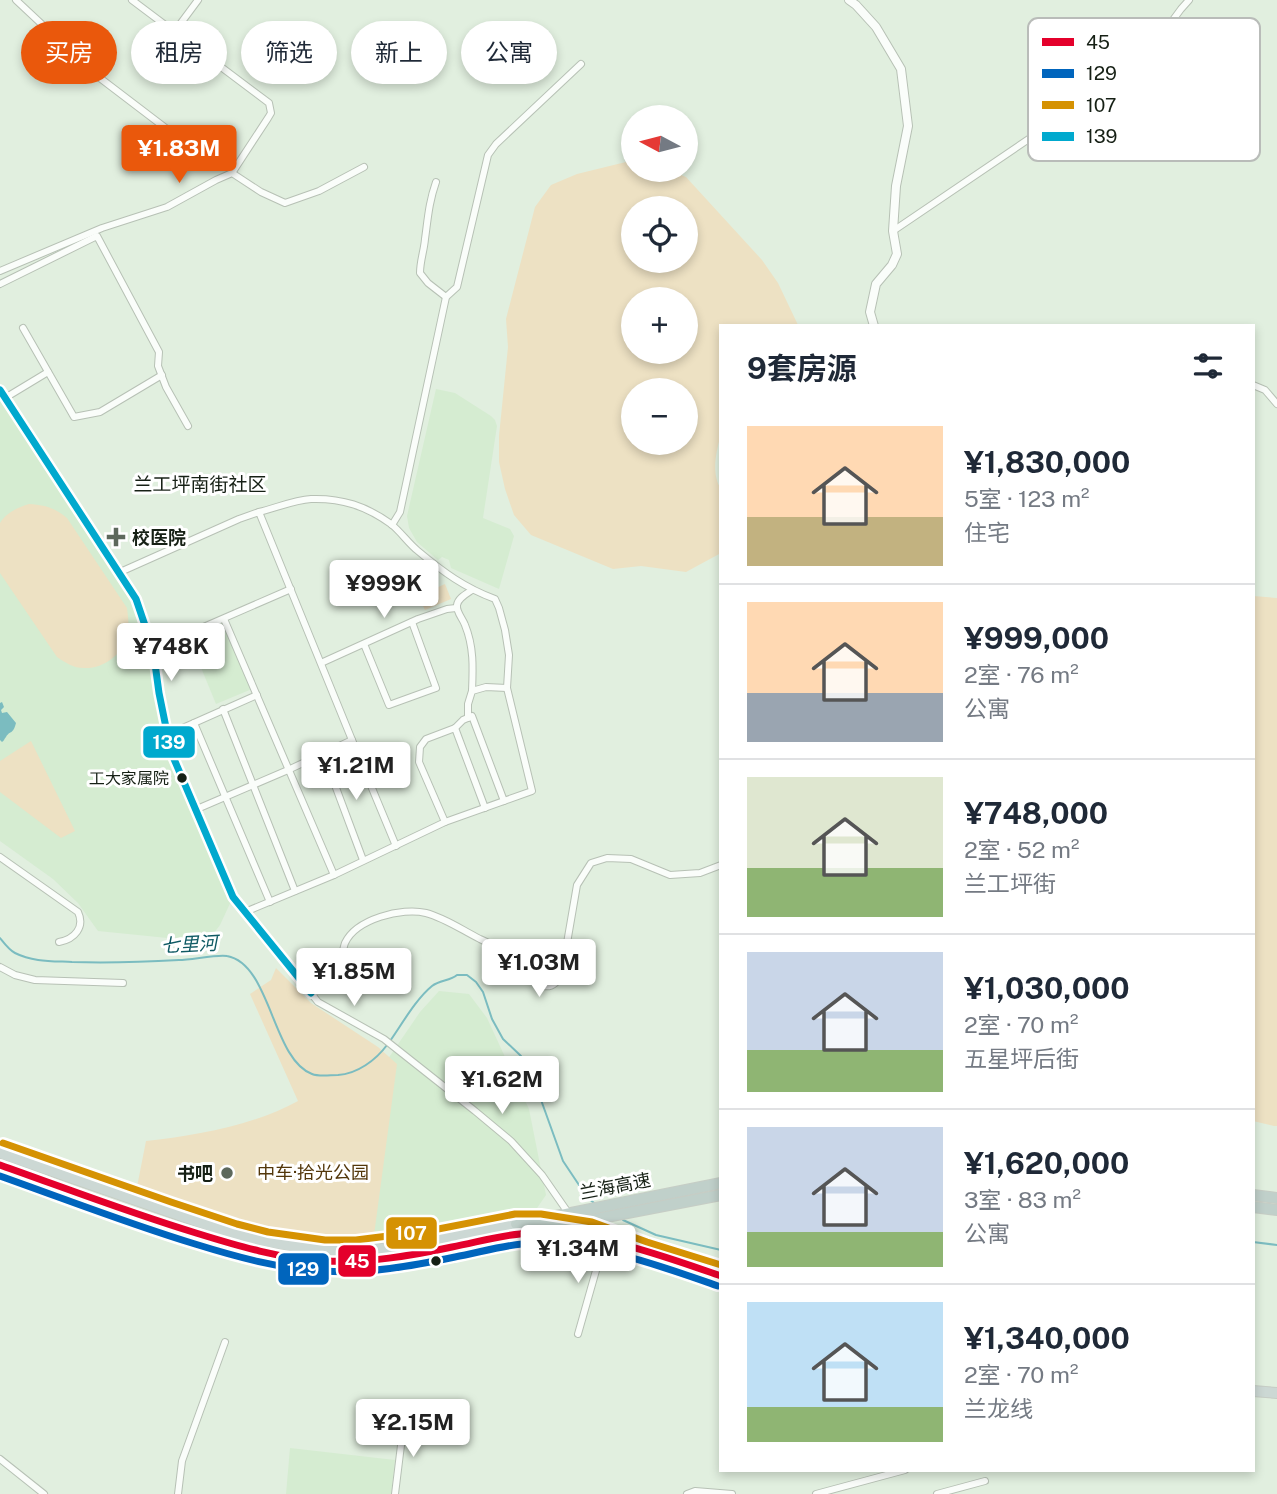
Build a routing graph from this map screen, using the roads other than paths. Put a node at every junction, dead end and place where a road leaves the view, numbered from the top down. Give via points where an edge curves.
1 (16, 0) edge
2 (132, 0) edge
3 (198, 0) edge
4 (849, 0) edge
5 (1189, 0) edge
6 (1174, 18) edge
7 (161, 21) edge
8 (182, 21) edge
9 (581, 64) dead end
10 (227, 70) edge
11 (1028, 140) edge
12 (197, 152) dead end
13 (364, 167) dead end
14 (232, 173) junction
15 (436, 182) dead end
16 (893, 231) junction
17 (0, 271) edge
18 (0, 284) edge
19 (446, 297) junction
20 (873, 324) edge
21 (23, 328) dead end
22 (48, 372) junction
23 (162, 375) junction
24 (1255, 386) edge
25 (0, 390) edge
26 (5, 398) junction
27 (1277, 404) edge
28 (188, 426) dead end
29 (259, 512) junction
30 (392, 525) junction
31 (118, 573) junction
32 (291, 589) junction
33 (472, 590) junction
34 (456, 608) junction
35 (224, 619) junction
36 (412, 622) junction
37 (364, 644) junction
38 (153, 649) junction
39 (321, 663) junction
40 (507, 688) junction
41 (472, 691) junction
42 (257, 695) junction
43 (223, 709) junction
44 (468, 718) junction
45 (194, 723) junction
46 (455, 728) junction
47 (167, 735) junction
48 (352, 740) junction
49 (323, 753) junction
50 (288, 770) junction
51 (253, 784) junction
52 (225, 796) junction
53 (504, 801) junction
54 (485, 808) junction
55 (197, 809) junction
56 (445, 822) junction
57 (396, 846) junction
58 (0, 857) edge
59 (363, 860) junction
60 (719, 866) edge
61 (334, 875) junction
62 (295, 891) junction
63 (270, 902) junction
64 (245, 912) junction
65 (60, 942) dead end
66 (0, 967) edge
67 (123, 983) dead end
68 (311, 993) junction
69 (0, 1153) edge
70 (0, 1166) edge
71 (719, 1182) edge
72 (719, 1195) edge
73 (1255, 1195) edge
74 (1277, 1198) edge
75 (1255, 1208) edge
76 (1277, 1210) edge
77 (567, 1213) junction
78 (517, 1229) junction
79 (580, 1230) junction
80 (600, 1240) junction
81 (644, 1252) junction
82 (357, 1256) junction
83 (719, 1275) edge
84 (578, 1334) dead end
85 (225, 1342) dead end
86 (1255, 1391) edge
87 (1277, 1393) edge
88 (404, 1421) dead end
89 (0, 1459) edge
90 (898, 1472) edge
91 (985, 1481) dead end
92 (44, 1494) edge
93 (178, 1494) edge
94 (395, 1494) edge
95 (687, 1494) edge
96 (732, 1494) edge
97 (816, 1494) edge
98 (937, 1494) edge

1 - 12 street via 96,75
2 - 7 street
3 - 8 street
4 - 16 street via 876,27 901,69 908,127
5 - 6 street
9 - 19 street via 488,155 457,287
10 - 14 street via 270,103 271,113
11 - 16 street
13 - 14 street via 285,203
14 - 17 street via 167,207 102,228
15 - 19 street via 419,273
16 - 20 street via 897,254 876,284 870,313
18 - 23 street via 97,236 159,352
19 - 30 street via 400,512
21 - 22 street
22 - 23 street via 74,417 100,412
22 - 26 street
23 - 28 street
24 - 27 street
25 - 26 street
26 - 31 street
29 - 30 street via 308,499 335,500 355,503
29 - 31 street
29 - 32 street
30 - 33 street via 438,568
31 - 38 street via 135,599
32 - 35 street
32 - 39 street
33 - 34 street via 461,597
33 - 40 street via 495,599 499,608 509,655
34 - 36 street
34 - 41 street via 472,642
35 - 38 street
35 - 42 street
36 - 37 street
36 - 37 street via 436,688 389,705
37 - 39 street
38 - 47 street
39 - 48 street
40 - 41 street
40 - 53 street via 532,791
41 - 44 street
42 - 43 street
42 - 50 street
43 - 45 street
43 - 51 street
44 - 46 street
44 - 53 street via 472,716
45 - 47 street
45 - 52 street
46 - 54 street
46 - 56 street via 426,739 420,747 419,762
47 - 55 street
48 - 49 street
48 - 57 street
49 - 50 street
49 - 59 street
50 - 51 street
50 - 61 street
51 - 52 street
51 - 62 street
52 - 55 street
52 - 63 street
53 - 54 street
54 - 56 street
55 - 64 street via 233,897
56 - 57 street
57 - 59 street
58 - 65 street via 78,912 77,933
59 - 61 street
60 - 68 street via 700,873 670,875 631,859 591,863 577,885 562,972 552,985 536,984 502,948 426,913 407,911 370,920 357,929 346,940 333,978
61 - 62 street
62 - 63 street
63 - 64 street
64 - 68 street
66 - 67 street via 35,980
68 - 77 street via 318,1002 384,1039 511,1141 542,1175
69 - 82 highway via 244,1237
70 - 82 highway via 263,1253 323,1261
71 - 77 highway, 兰海高速
72 - 79 highway, 兰海高速 via 595,1219
73 - 74 highway
75 - 76 highway
77 - 78 highway, 兰海高速
77 - 79 street
78 - 79 highway, 兰海高速 via 561,1226
78 - 79 highway via 569,1234
78 - 82 highway via 432,1251
79 - 80 highway
79 - 81 highway
80 - 81 highway
80 - 84 street
81 - 83 highway
85 - 93 street via 182,1461
86 - 87 highway
88 - 94 street
89 - 92 street
90 - 97 street
91 - 98 street
95 - 96 street

